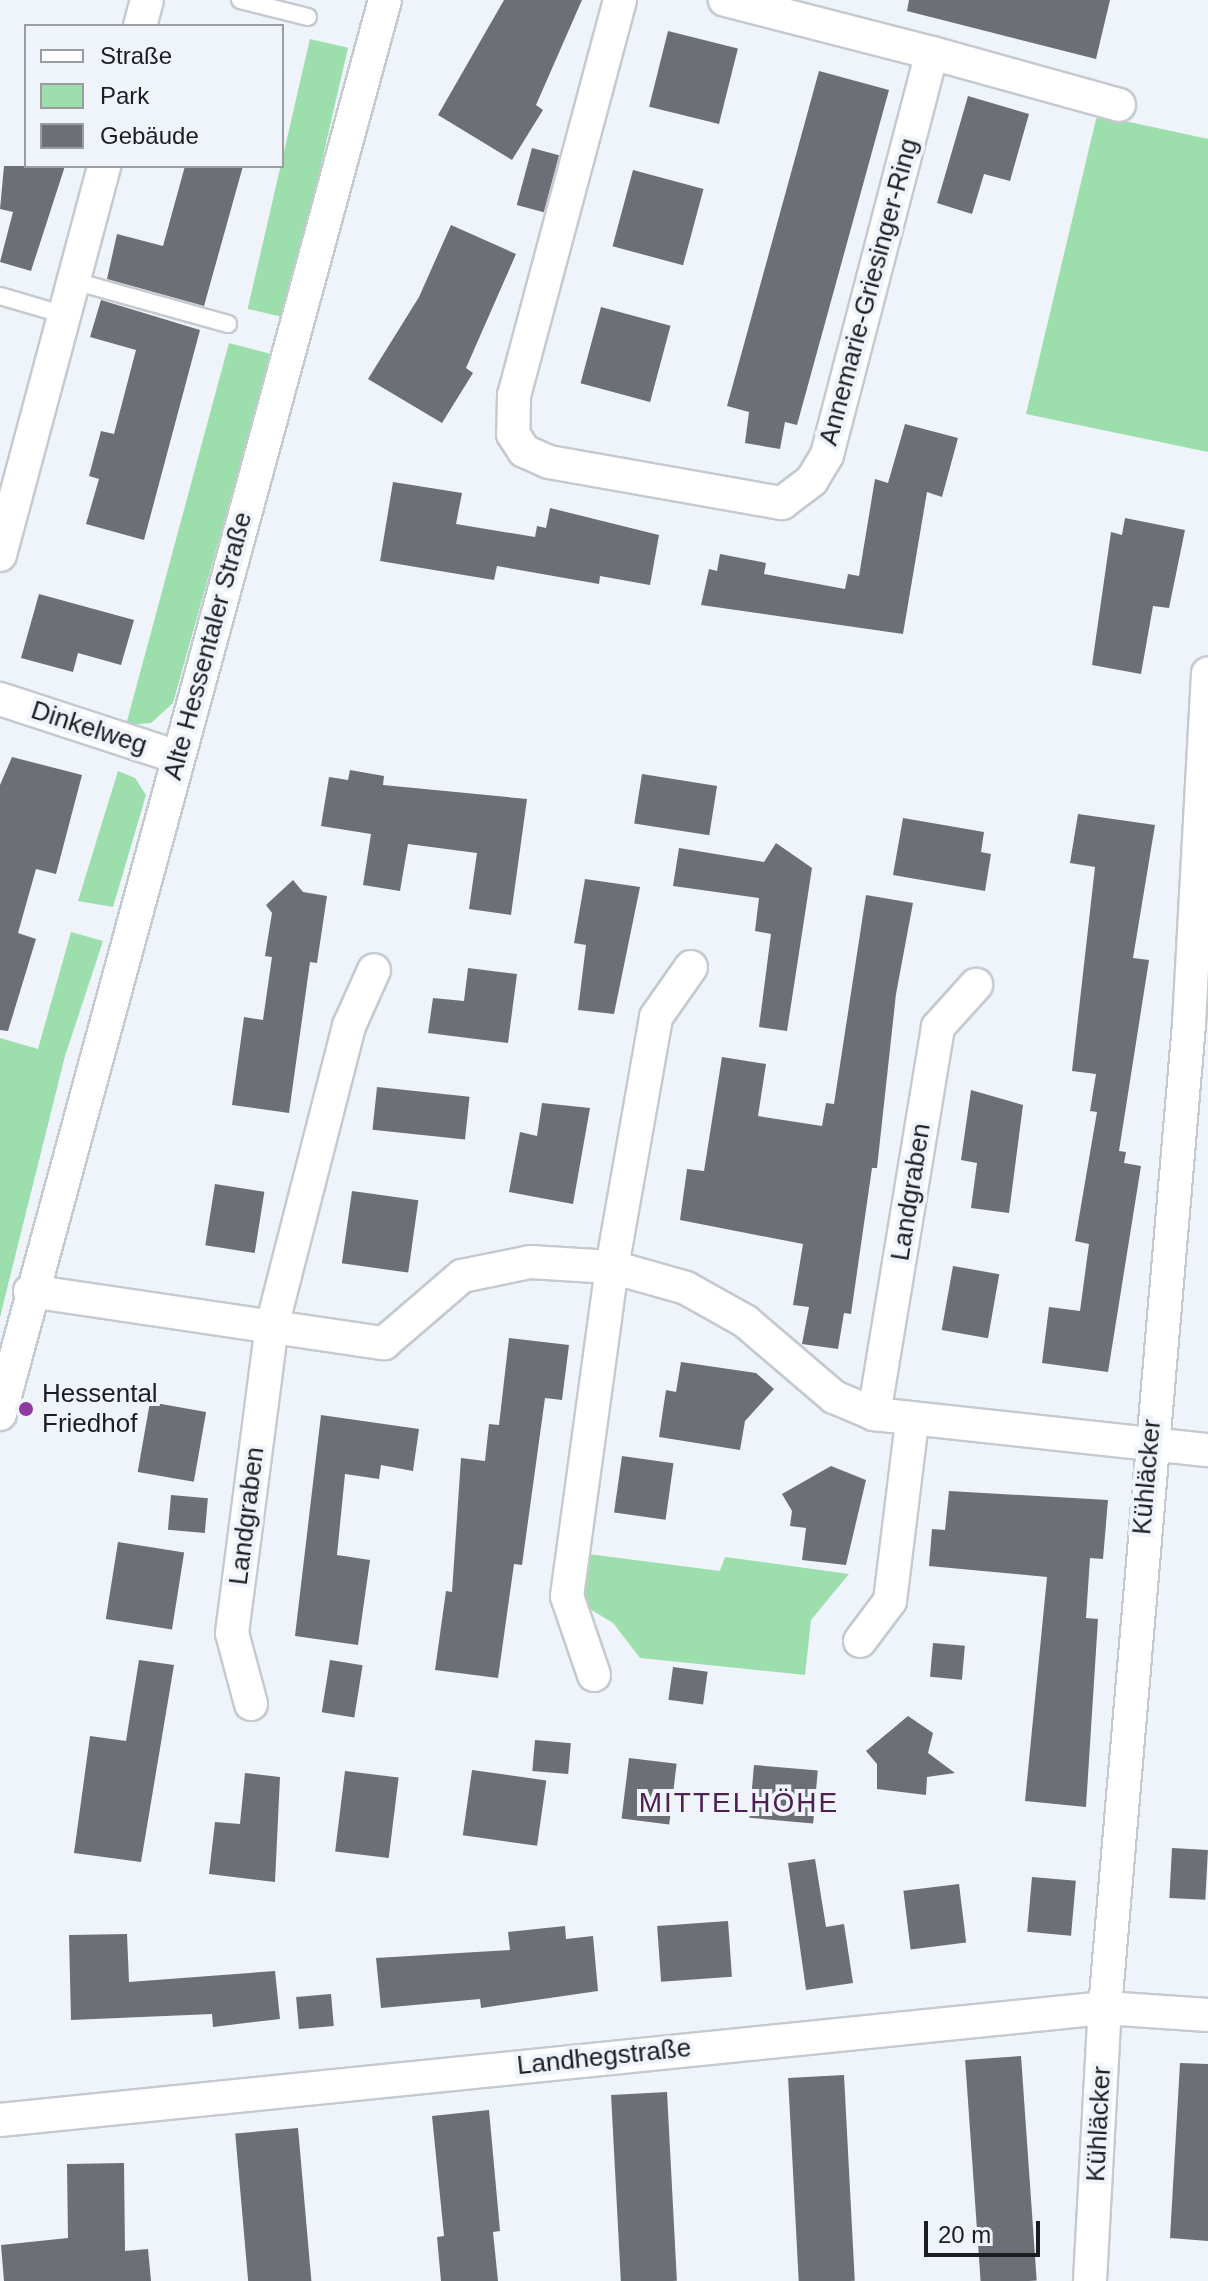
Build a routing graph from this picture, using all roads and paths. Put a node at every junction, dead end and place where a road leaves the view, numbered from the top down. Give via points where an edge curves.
1 (147, 0) edge
2 (240, 0) edge
3 (385, 0) edge
4 (620, 0) edge
5 (725, 0) edge
6 (308, 17) dead end
7 (141, 24) edge
8 (932, 53) junction
9 (1119, 105) dead end
10 (103, 168) edge
11 (74, 281) junction
12 (0, 296) edge
13 (65, 315) junction
14 (228, 324) dead end
15 (0, 555) edge
16 (1208, 674) edge
17 (0, 699) edge
18 (177, 757) junction
19 (691, 967) dead end
20 (374, 970) dead end
21 (976, 985) dead end
22 (1198, 1025) edge
23 (612, 1267) junction
24 (30, 1291) junction
25 (272, 1326) junction
26 (0, 1414) edge
27 (874, 1414) junction
28 (912, 1421) junction
29 (1149, 1447) junction
30 (1208, 1450) edge
31 (860, 1641) dead end
32 (594, 1675) dead end
33 (251, 1704) dead end
34 (1105, 2008) junction
35 (1208, 2015) edge
36 (0, 2120) edge
37 (1090, 2281) edge

1 - 7 street
2 - 6 lane
3 - 18 street, Alte Hessentaler Straße
4 - 8 street, Annemarie-Griesinger-Ring via 514,395 513,434 524,451 549,462 664,484 782,503 812,480 827,455
5 - 8 street
8 - 9 street
10 - 11 street
11 - 13 street
11 - 14 lane
12 - 13 lane
13 - 15 street
16 - 22 street, Kühläcker
17 - 18 street, Dinkelweg
18 - 24 street, Alte Hessentaler Straße
19 - 23 street via 656,1017
20 - 25 street, Landgraben via 349,1026
21 - 27 street, Landgraben via 938,1027
22 - 29 street, Kühläcker
23 - 25 street via 530,1262 462,1276 384,1343
23 - 27 street via 686,1288 745,1321 834,1397
23 - 32 street via 567,1596
24 - 25 street
24 - 26 street, Alte Hessentaler Straße
25 - 33 street, Landgraben via 232,1633
27 - 28 street
28 - 29 street
28 - 31 street via 890,1601
29 - 30 street
29 - 34 street, Kühläcker
34 - 35 street, Landhegstraße
34 - 36 street, Landhegstraße
34 - 37 street, Kühläcker

